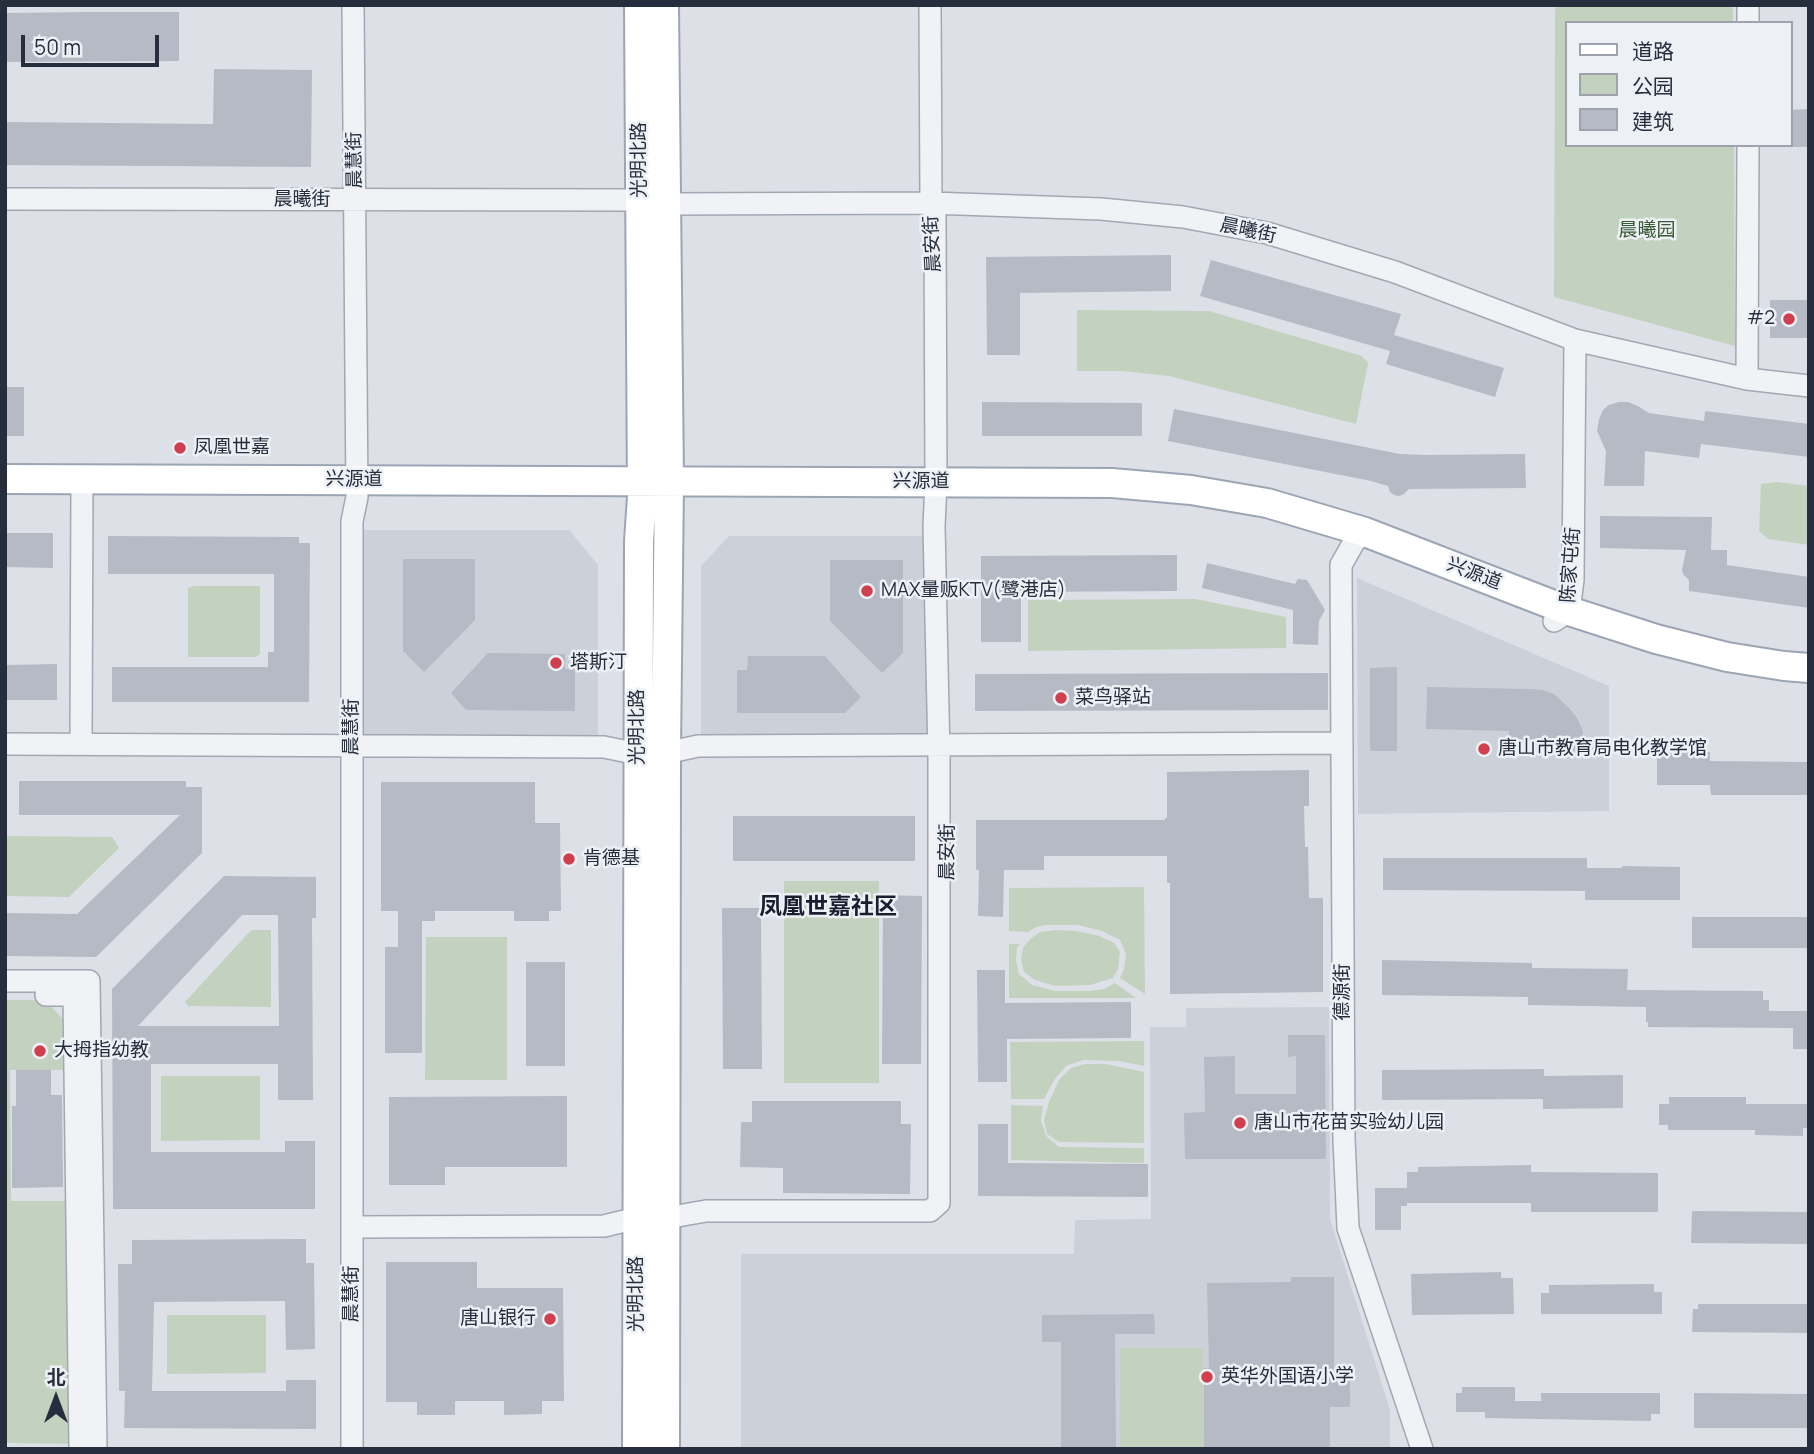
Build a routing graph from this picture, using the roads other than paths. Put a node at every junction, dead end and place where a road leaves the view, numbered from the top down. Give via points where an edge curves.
1 (353, 5) edge
2 (365, 5) edge
3 (639, 5) edge
4 (664, 5) edge
5 (930, 5) edge
6 (1748, 147) edge
7 (5, 200) edge
8 (361, 206) junction
9 (654, 208) junction
10 (933, 210) junction
11 (5, 211) edge
12 (1570, 343) junction
13 (1747, 379) junction
14 (1809, 386) edge
15 (1809, 397) edge
16 (5, 479) edge
17 (82, 488) junction
18 (363, 489) junction
19 (655, 489) junction
20 (938, 492) junction
21 (5, 497) edge
22 (1359, 537) junction
23 (1561, 613) junction
24 (1809, 668) edge
25 (1809, 683) edge
26 (5, 744) edge
27 (81, 744) junction
28 (1341, 748) junction
29 (359, 751) junction
30 (943, 751) junction
31 (666, 753) junction
32 (638, 754) junction
33 (5, 756) edge
34 (5, 981) edge
35 (5, 995) edge
36 (637, 1218) junction
37 (666, 1218) junction
38 (358, 1221) junction
39 (80, 1449) edge
40 (96, 1449) edge
41 (352, 1449) edge
42 (365, 1449) edge
43 (637, 1449) edge
44 (665, 1449) edge
45 (1422, 1449) edge

1 - 8 street, 晨慧街
2 - 8 street, 晨慧街
3 - 9 main road, 光明北路
4 - 9 main road, 光明北路
5 - 10 street, 晨安街
6 - 13 street
7 - 8 street, 晨曦街
8 - 9 street, 晨曦街
8 - 11 street, 晨曦街
8 - 18 street, 晨慧街
9 - 10 street, 晨曦街
9 - 19 main road, 光明北路
10 - 12 street, 晨曦街 via 1101,209 1183,217 1267,233 1395,272
10 - 20 street, 晨安街
12 - 13 street, 晨曦街
12 - 15 street, 晨曦街 via 1750,390
12 - 23 street, 陈家屯街 via 1573,580
13 - 14 street, 晨曦街
16 - 17 main road, 兴源道
17 - 18 main road, 兴源道
17 - 21 main road, 兴源道
17 - 27 street
18 - 19 main road, 兴源道
18 - 29 street, 晨慧街 via 352,521
19 - 20 main road, 兴源道
19 - 31 main road, 光明北路
19 - 32 main road, 光明北路 via 639,541
20 - 22 main road, 兴源道 via 1112,483 1191,490 1267,503
20 - 30 street, 晨安街
22 - 23 main road, 兴源道
22 - 28 street, 德源街 via 1341,565
23 - 24 main road, 兴源道 via 1727,657
23 - 25 main road, 兴源道 via 1661,654 1765,678
26 - 27 street
27 - 29 street
28 - 30 street
28 - 45 street, 德源街 via 1348,1228
29 - 32 street via 604,747
29 - 33 street
29 - 38 street, 晨慧街
30 - 31 street via 698,746
30 - 37 street, 晨安街 via 939,1203 933,1215 706,1211
31 - 37 main road, 光明北路
32 - 36 main road, 光明北路
34 - 40 street via 89,981
35 - 39 street via 74,995
36 - 37 main road
36 - 38 street via 604,1213
36 - 43 main road, 光明北路
37 - 44 main road, 光明北路
38 - 41 street, 晨慧街
38 - 42 street, 晨慧街

